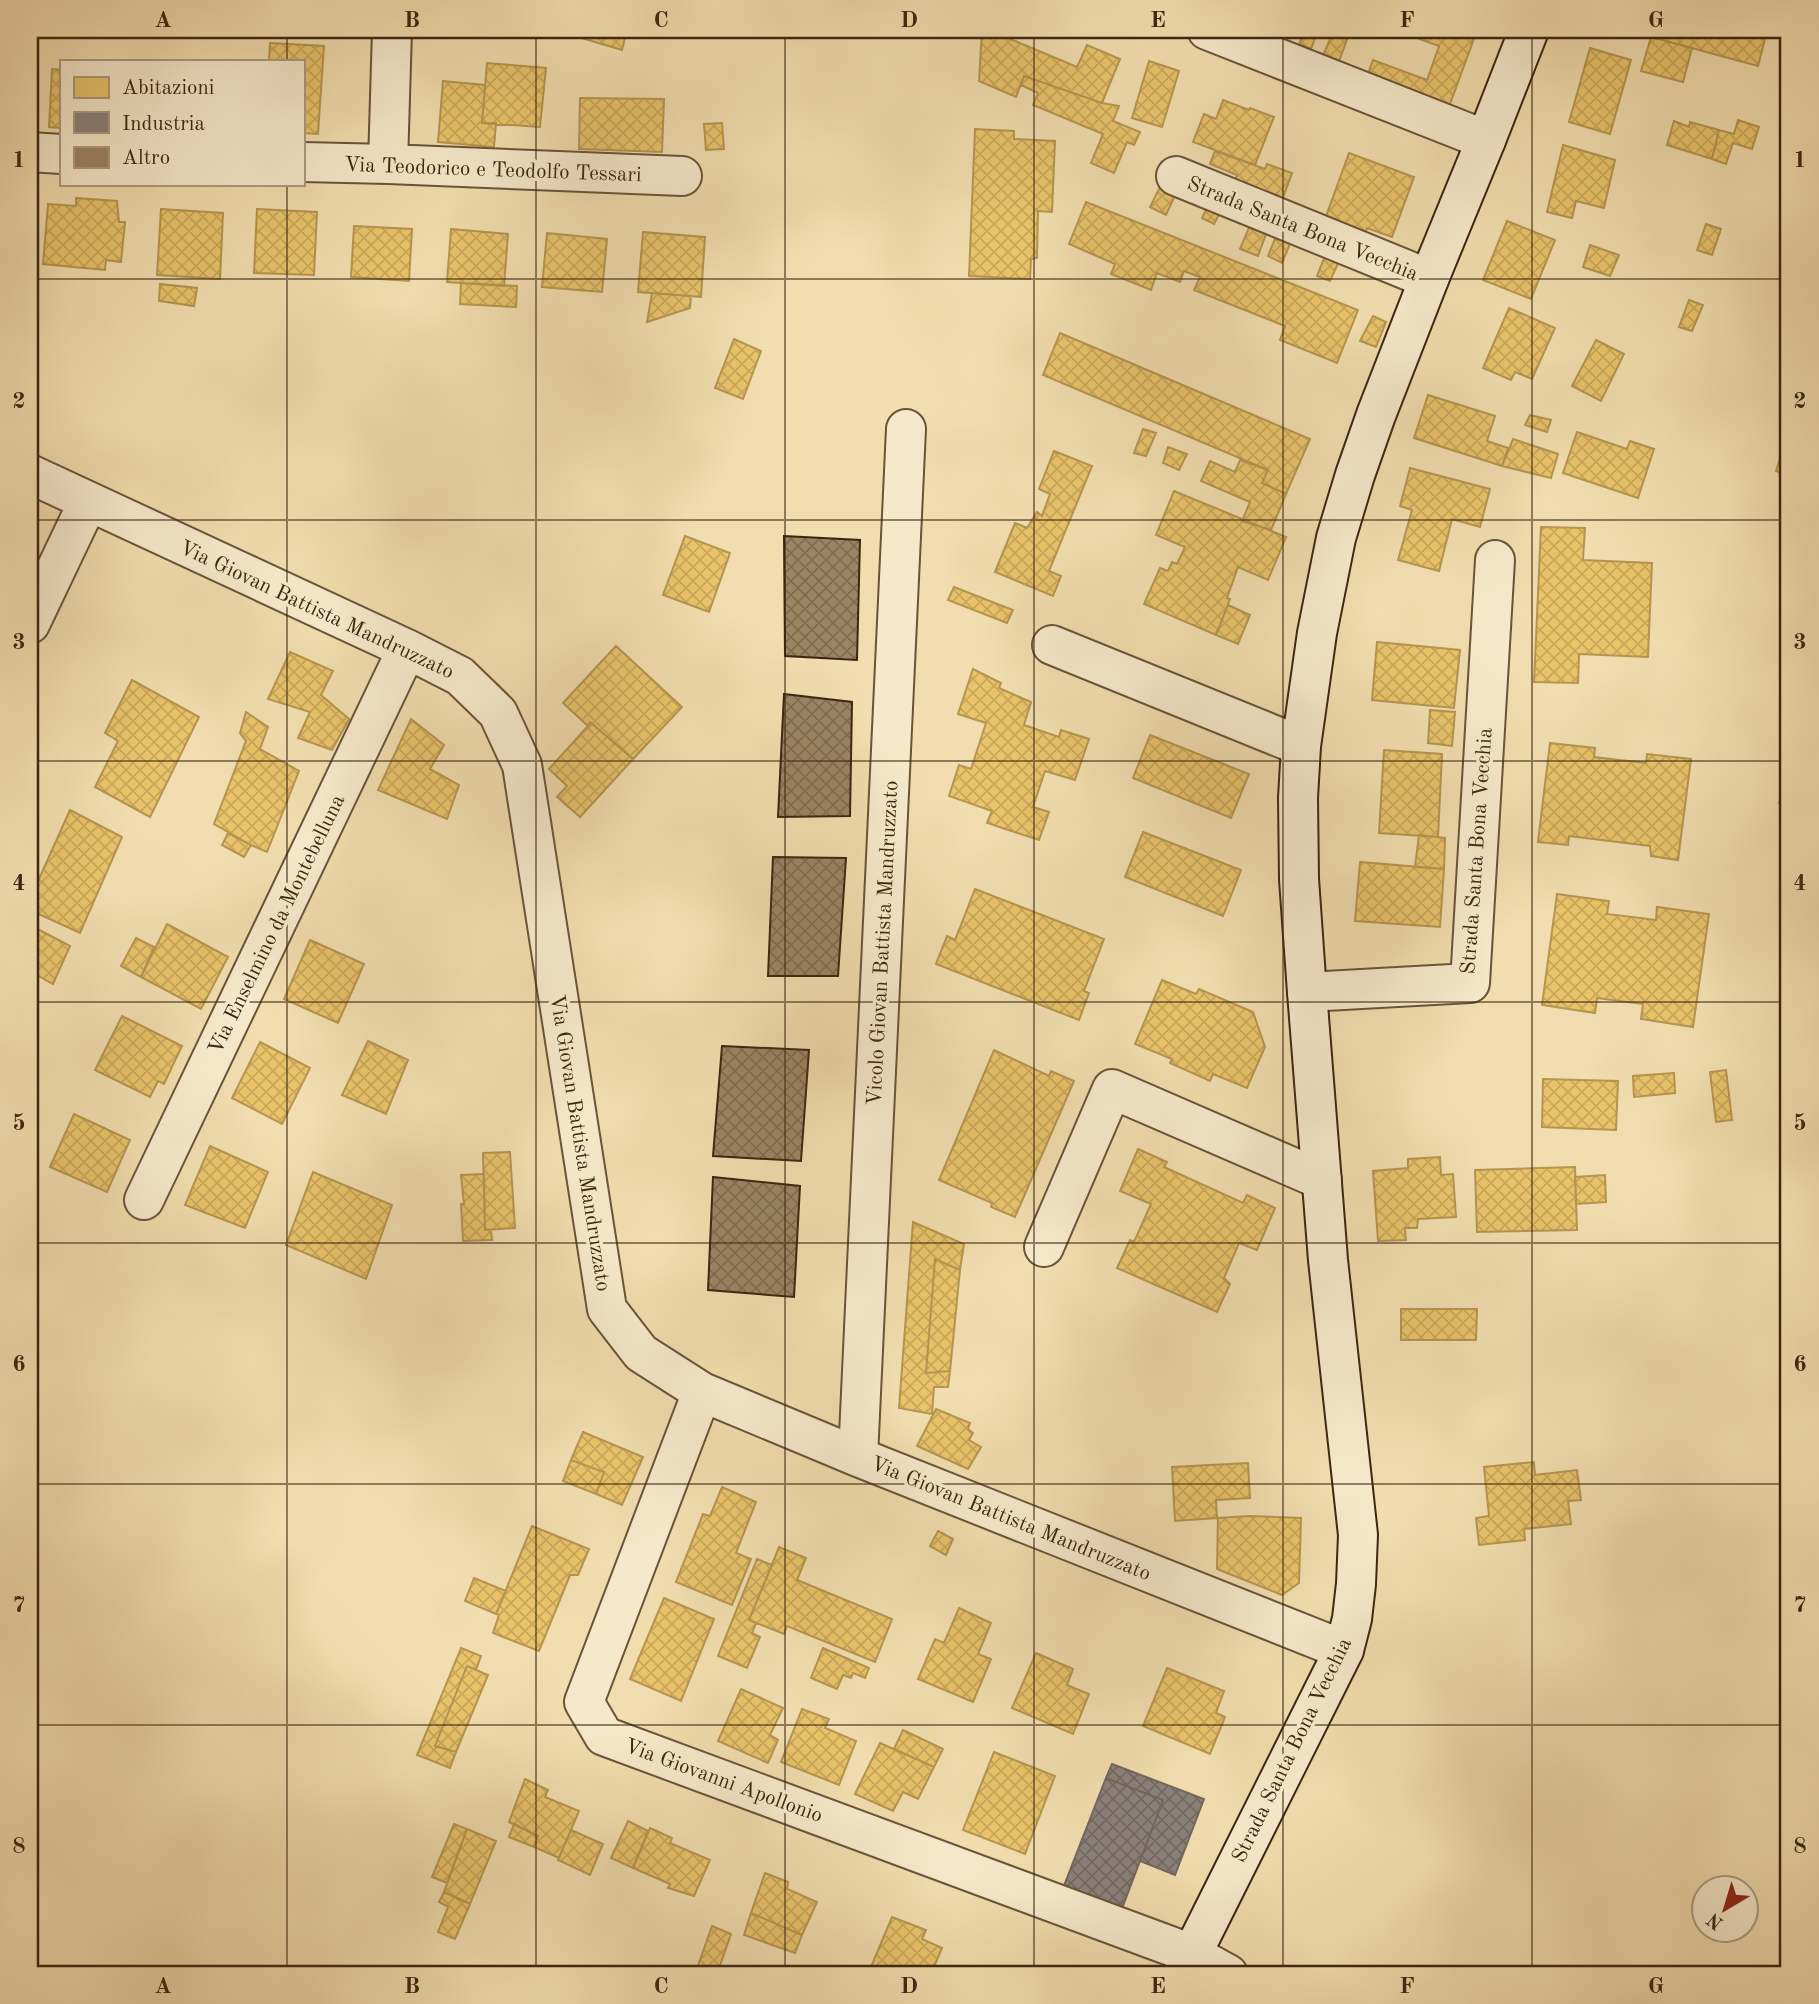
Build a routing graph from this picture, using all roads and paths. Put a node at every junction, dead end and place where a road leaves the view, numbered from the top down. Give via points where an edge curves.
1 (392, 30) edge
2 (1207, 30) edge
3 (1529, 30) edge
4 (1486, 140) junction
5 (30, 152) edge
6 (60, 154) edge
7 (304, 162) edge
8 (388, 164) junction
9 (682, 176) dead end
10 (1176, 177) dead end
11 (1429, 279) junction
12 (906, 429) dead end
13 (30, 474) edge
14 (88, 502) junction
15 (1495, 560) dead end
16 (30, 624) edge
17 (1052, 645) dead end
18 (407, 649) junction
19 (1301, 746) junction
20 (1307, 992) junction
21 (1322, 1180) junction
22 (144, 1200) dead end
23 (1044, 1247) dead end
24 (702, 1392) junction
25 (858, 1457) junction
26 (1344, 1650) junction
27 (1187, 1964) edge
28 (1228, 1974) edge

1 - 8 street
2 - 4 street
3 - 4 street, Strada Santa Bona Vecchia
4 - 11 street, Strada Santa Bona Vecchia
5 - 6 street
7 - 8 street, Via Teodorico e Teodolfo Tessari
8 - 9 street, Via Teodorico e Teodolfo Tessari
10 - 11 street, Strada Santa Bona Vecchia
11 - 19 street, Strada Santa Bona Vecchia via 1376,415 1336,538
12 - 25 street, Vicolo Giovan Battista Mandruzzato
13 - 14 street, Via Giovan Battista Mandruzzato
14 - 16 street
14 - 18 street, Via Giovan Battista Mandruzzato
15 - 20 street, Strada Santa Bona Vecchia via 1470,983
17 - 19 street
18 - 22 street, Via Enselmino da Montebelluna
18 - 24 street, Via Giovan Battista Mandruzzato via 460,676 498,713 522,765 607,1309 640,1353
19 - 20 street, Strada Santa Bona Vecchia via 1299,879
20 - 21 street, Strada Santa Bona Vecchia
21 - 23 street via 1112,1089
21 - 26 street, Strada Santa Bona Vecchia via 1358,1535 1352,1619
24 - 25 street, Via Giovan Battista Mandruzzato
24 - 27 street, Via Giovanni Apollonio via 584,1702 604,1736
25 - 26 street, Via Giovan Battista Mandruzzato
26 - 27 street, Strada Santa Bona Vecchia
27 - 28 street

